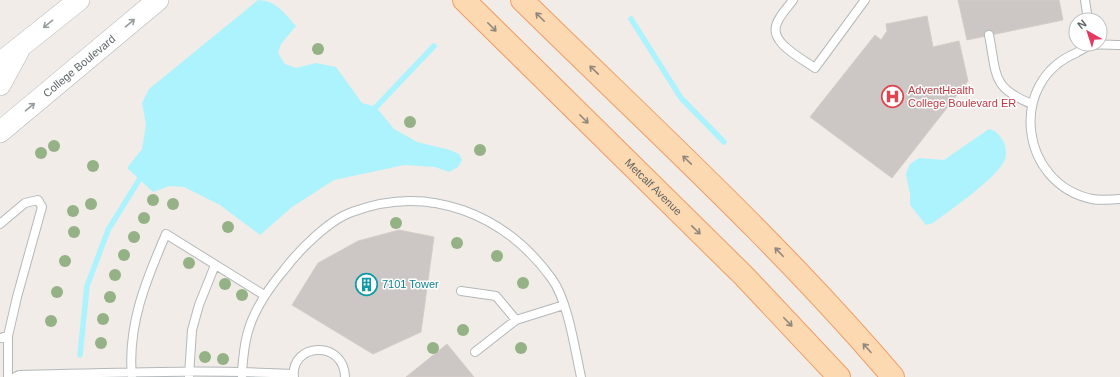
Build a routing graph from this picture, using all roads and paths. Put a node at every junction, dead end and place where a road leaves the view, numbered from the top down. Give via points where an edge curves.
1 (78, 0) edge
2 (158, 0) edge
3 (464, 0) edge
4 (522, 0) edge
5 (793, 0) edge
6 (865, 0) edge
7 (1085, 0) edge
8 (1087, 12) edge
9 (989, 35) dead end
10 (1108, 45) edge
11 (1120, 45) edge
12 (21, 46) junction
13 (1077, 52) edge
14 (0, 63) edge
15 (0, 84) edge
16 (1032, 104) junction
17 (0, 132) edge
18 (1120, 199) edge
19 (0, 224) edge
20 (215, 265) junction
21 (461, 290) dead end
22 (264, 295) junction
23 (564, 306) junction
24 (516, 320) junction
25 (4, 337) edge
26 (475, 352) dead end
27 (132, 374) edge
28 (189, 374) edge
29 (242, 374) edge
30 (293, 376) edge
31 (8, 377) edge
32 (15, 377) edge
33 (346, 377) edge
34 (581, 377) edge
35 (839, 377) edge
36 (893, 377) edge

1 -> 12 main road
17 -> 2 main road, College Boulevard
3 -> 35 main road, Metcalf Avenue via 745,277
36 -> 4 main road via 808,282 734,206
5 - 6 lane via 776,23 774,34 778,41 815,68
7 - 8 lane
9 - 16 lane via 998,80 1004,90
10 - 11 lane
12 - 14 main road
12 - 15 main road
13 - 16 lane via 1064,58 1042,79
16 - 18 lane via 1031,138 1043,166 1064,188 1093,200
19 - 25 lane via 25,203 38,200 42,207
20 - 22 lane
20 - 27 lane via 166,234 146,281 134,321
20 - 28 lane via 192,330
21 - 24 lane via 496,296
22 - 23 lane via 291,260 316,236 351,212 387,202 425,201 457,207 494,224 526,250 552,280
22 - 29 lane via 247,335
23 - 24 lane
23 - 34 lane
24 - 26 lane
25 - 31 lane
27 - 28 lane
27 - 32 lane
28 - 29 lane
29 - 30 lane
30 - 33 lane via 295,366 304,354 324,349 333,352 342,361

